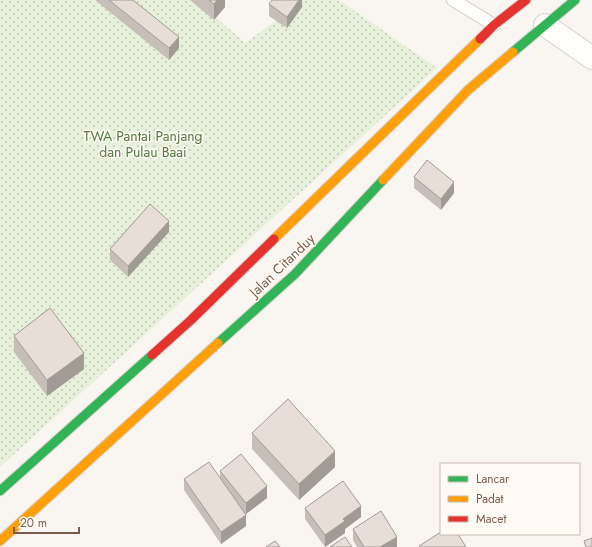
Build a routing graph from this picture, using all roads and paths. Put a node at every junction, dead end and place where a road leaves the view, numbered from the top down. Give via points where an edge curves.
1 (453, 0) edge
2 (526, 0) edge
3 (575, 0) edge
4 (494, 25) junction
5 (545, 25) junction
6 (592, 58) edge
7 (0, 491) edge
8 (0, 541) edge

1 - 4 lane
2 - 4 main road, Jalan Citanduy
3 - 5 main road, Jalan Citanduy
4 - 7 main road, Jalan Citanduy via 191,320
5 - 6 street
5 - 8 main road, Jalan Citanduy via 468,90 295,274

